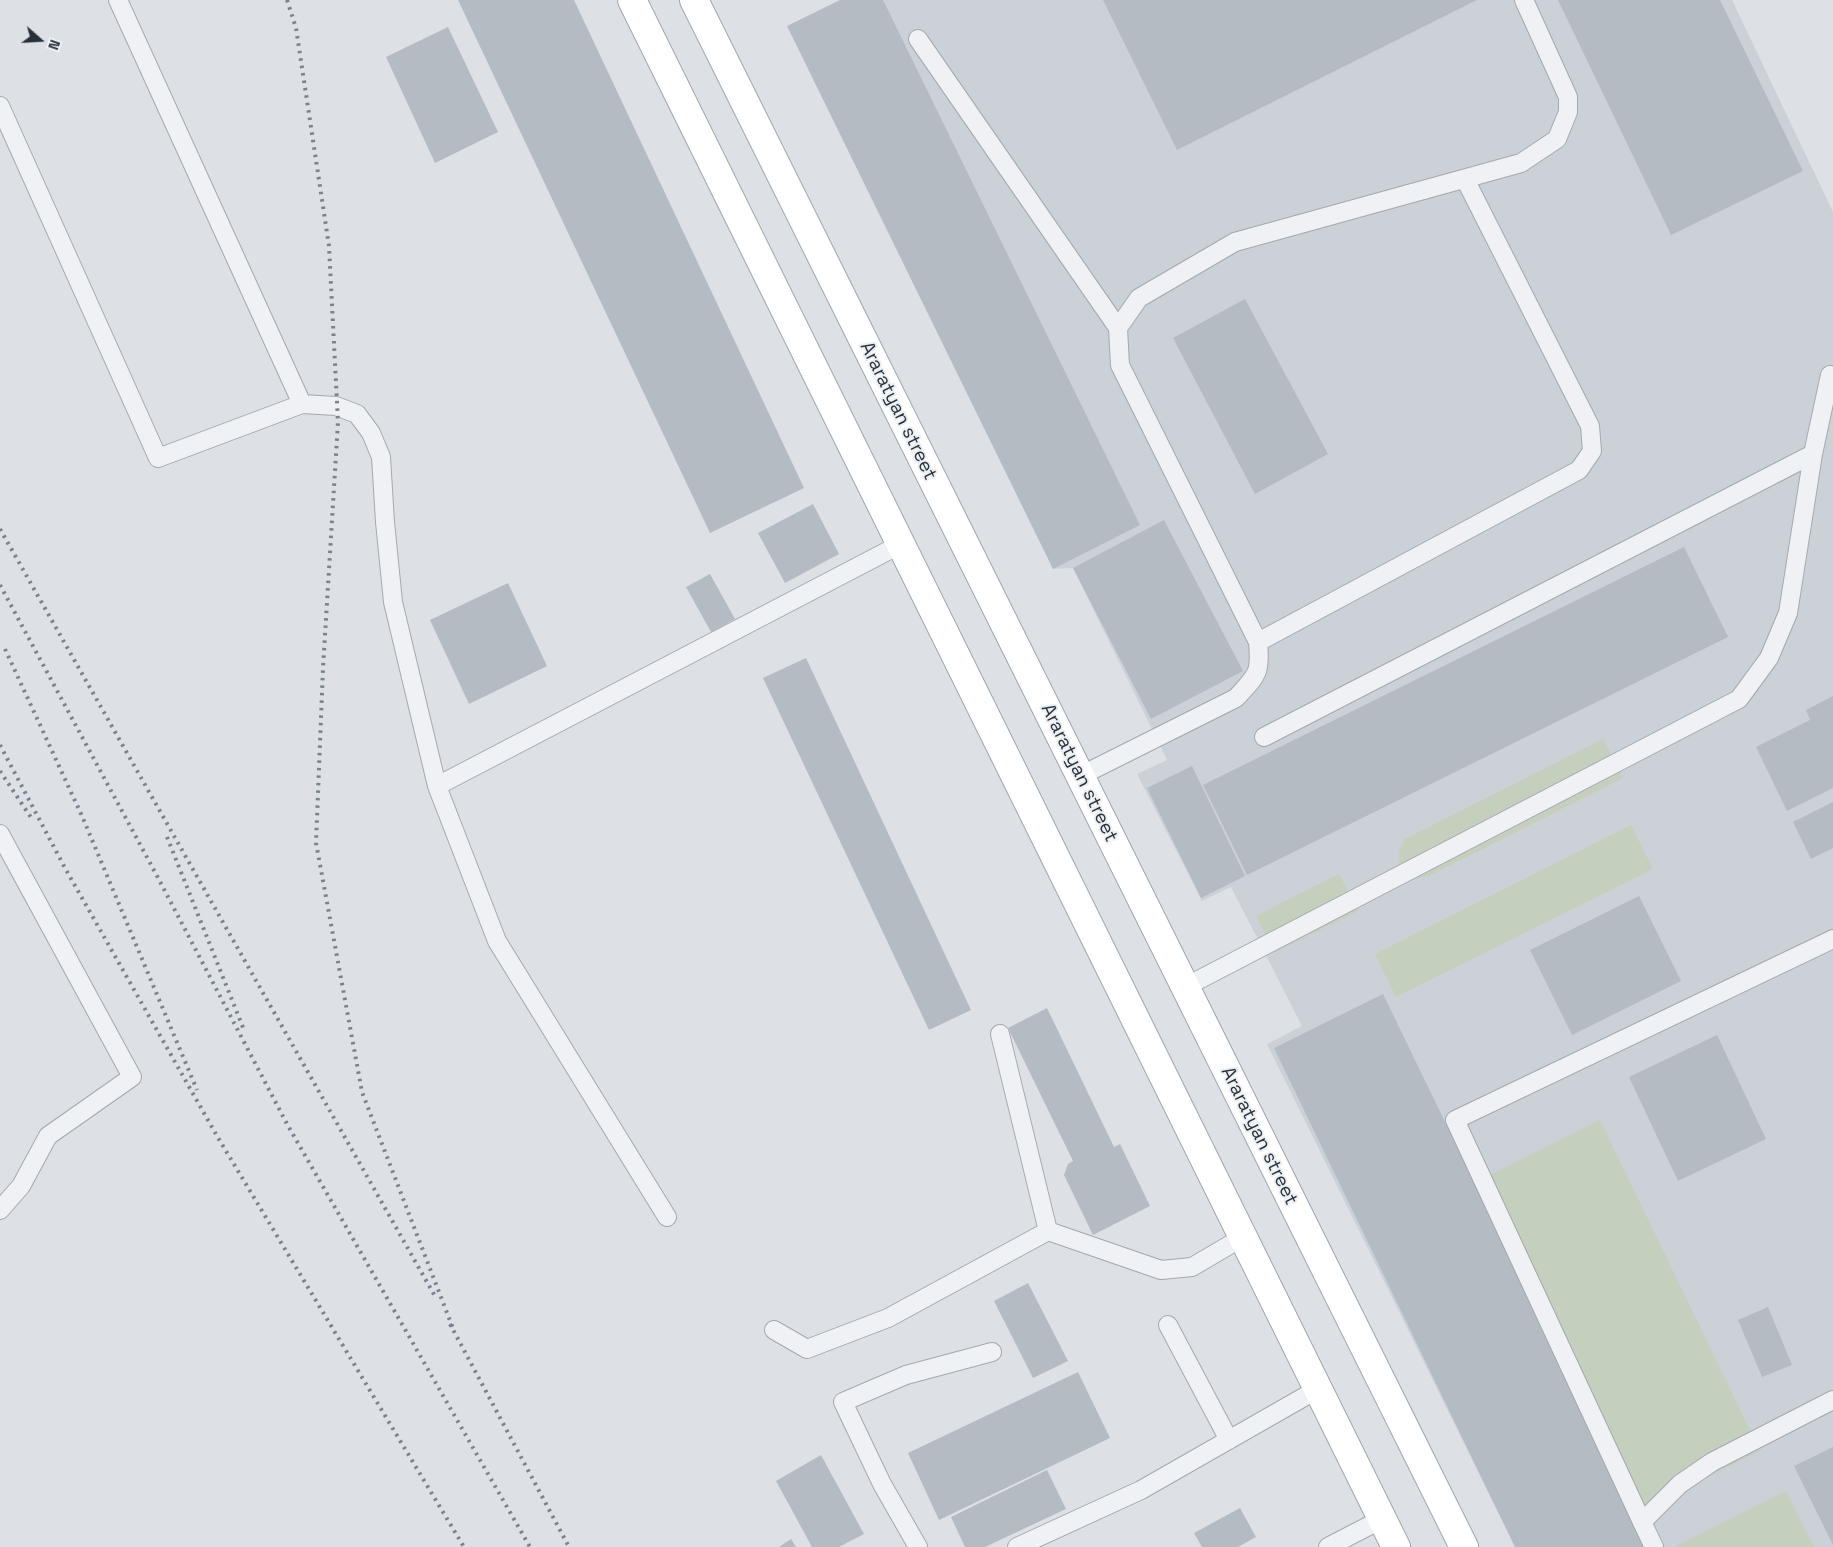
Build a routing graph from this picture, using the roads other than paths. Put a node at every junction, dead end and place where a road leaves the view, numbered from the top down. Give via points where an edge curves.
1 (118, 0) edge
2 (632, 0) edge
3 (694, 0) edge
4 (1524, 0) edge
5 (918, 39) dead end
6 (0, 106) edge
7 (1465, 179) junction
8 (1118, 328) junction
9 (1830, 374) dead end
10 (302, 404) junction
11 (1812, 454) junction
12 (901, 544) junction
13 (1258, 642) junction
14 (1264, 737) dead end
15 (1080, 776) junction
16 (437, 786) junction
17 (0, 834) edge
18 (1833, 939) edge
19 (1185, 987) junction
20 (1000, 1034) dead end
21 (0, 1210) edge
22 (667, 1217) dead end
23 (1048, 1231) junction
24 (1242, 1237) junction
25 (1168, 1325) dead end
26 (774, 1330) dead end
27 (992, 1352) dead end
28 (1318, 1389) junction
29 (1833, 1400) edge
30 (1229, 1440) junction
31 (1382, 1519) junction
32 (1642, 1522) junction
33 (918, 1547) edge
34 (1017, 1547) edge
35 (1328, 1547) edge
36 (1396, 1547) edge
37 (1464, 1547) edge
38 (1654, 1547) edge

1 - 10 lane
2 - 12 main road
3 - 15 main road, Araratyan street
4 - 7 lane via 1568,97 1568,112 1557,139 1522,163
5 - 8 lane
6 - 10 lane via 158,458
7 - 8 lane via 1235,242 1139,298
7 - 13 lane via 1590,426 1592,450 1579,470
8 - 13 lane via 1120,365
9 - 11 lane
10 - 16 lane via 336,406 357,414 371,433 381,457 393,602
11 - 14 lane
11 - 19 lane via 1788,613 1768,658 1739,699
12 - 16 lane
12 - 24 main road
13 - 15 lane via 1260,663 1254,678 1236,698
15 - 19 main road, Araratyan street
16 - 22 lane via 497,941
17 - 21 lane via 132,1078 48,1136 22,1186
18 - 32 lane via 1455,1120
19 - 37 main road, Araratyan street
20 - 23 lane
23 - 24 lane via 1161,1270 1192,1267
23 - 26 lane via 888,1318 808,1349
24 - 28 main road
25 - 30 lane
27 - 33 lane via 906,1375 843,1402 882,1484
28 - 30 lane
28 - 31 main road
29 - 32 lane via 1712,1462 1680,1484
30 - 34 lane via 1141,1490
31 - 35 lane
31 - 36 main road
32 - 38 lane

